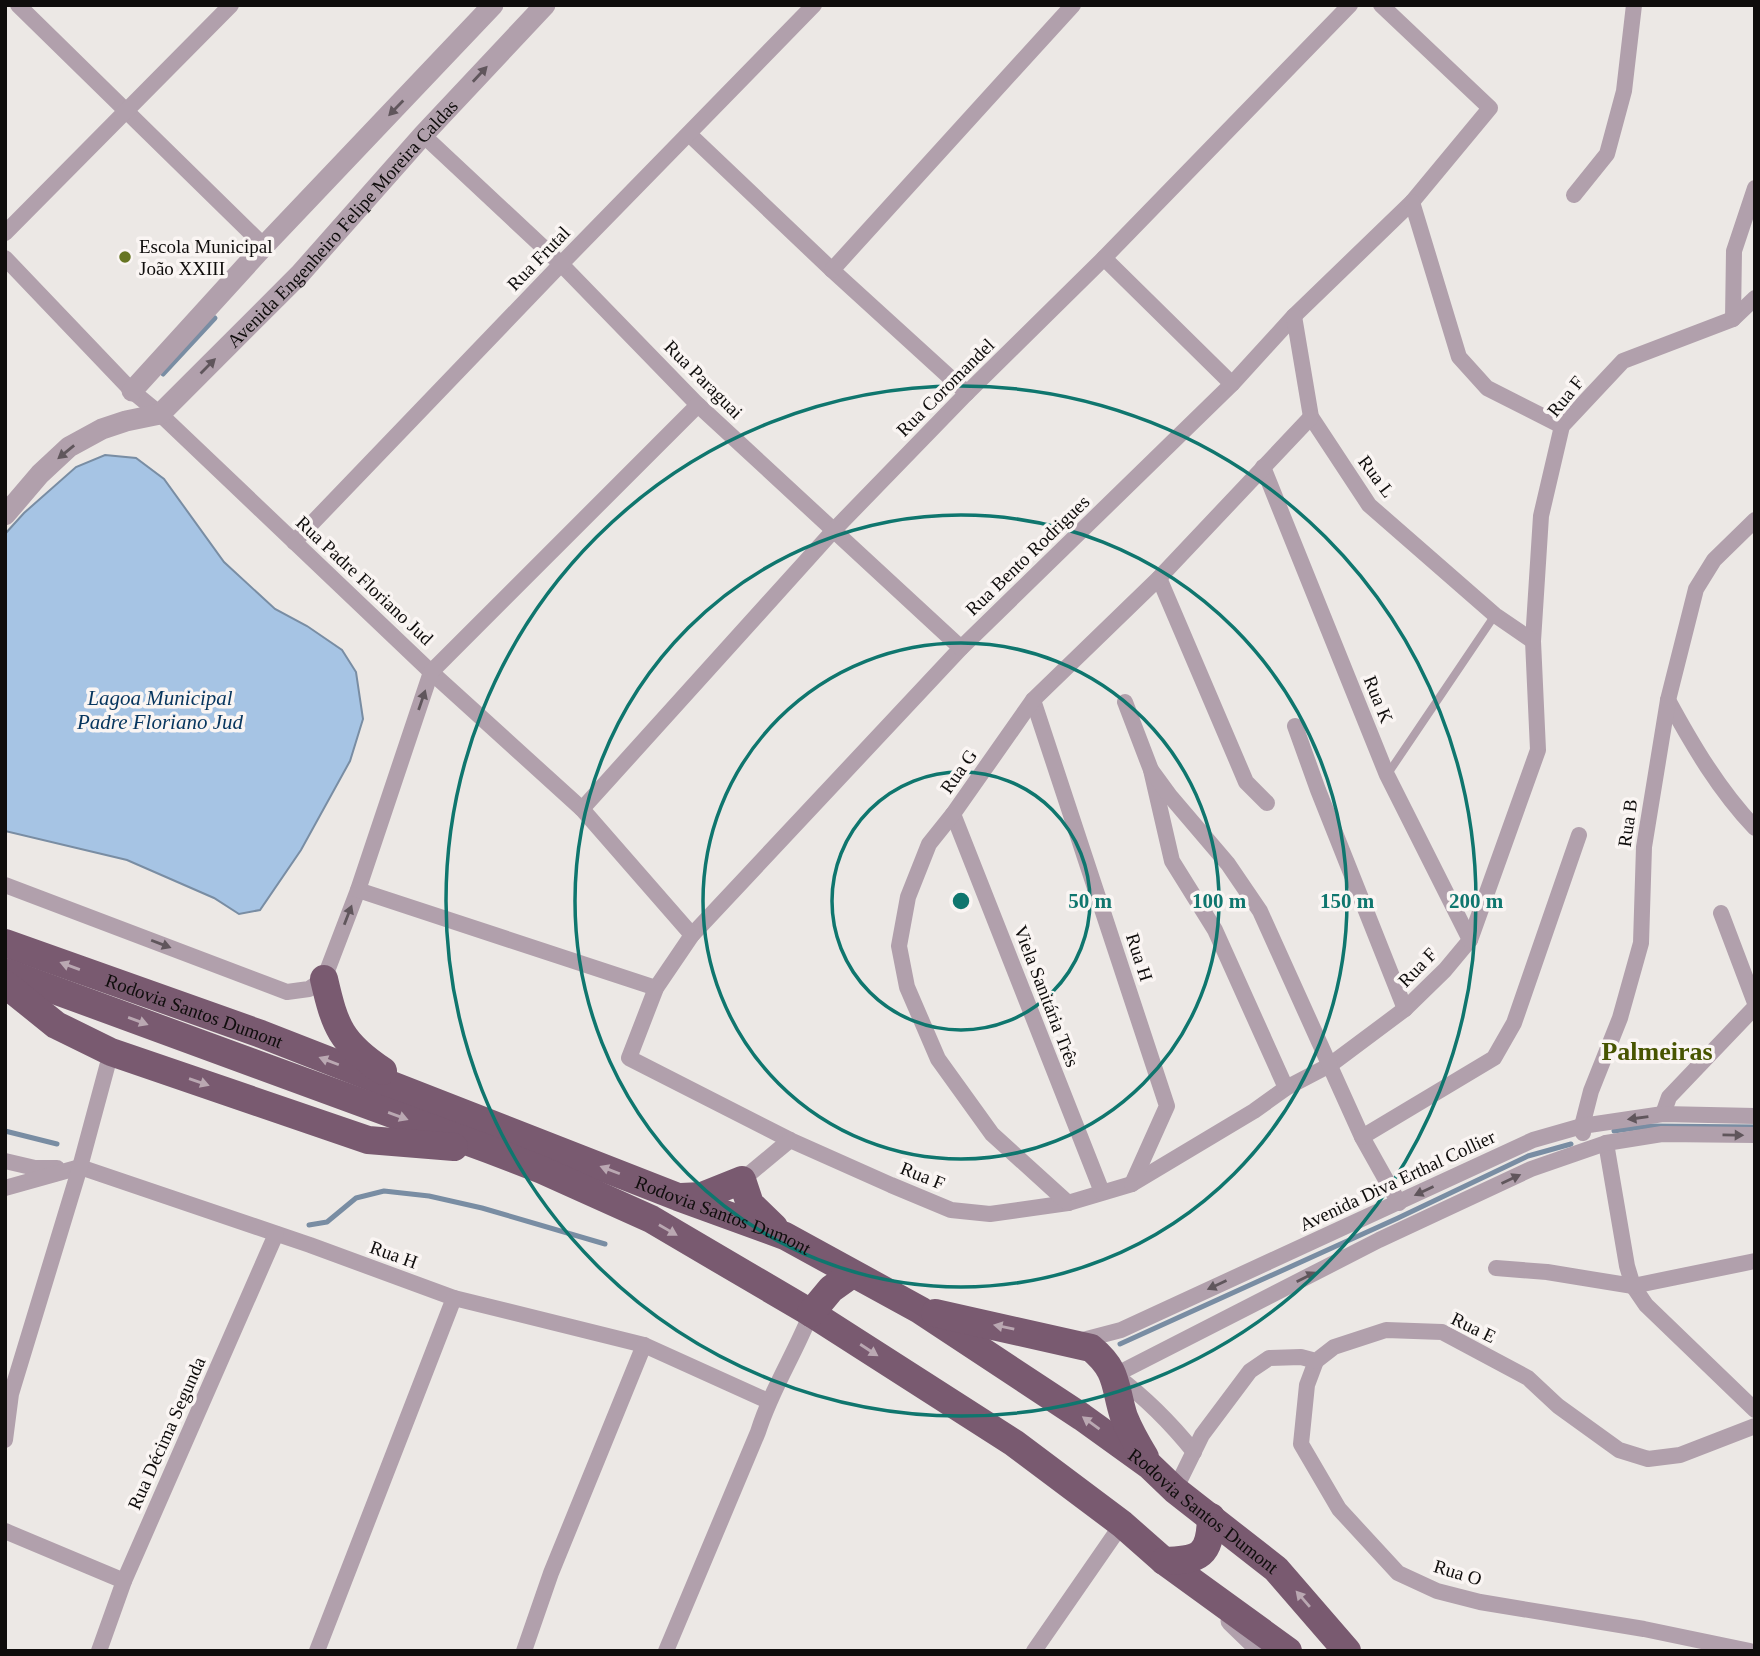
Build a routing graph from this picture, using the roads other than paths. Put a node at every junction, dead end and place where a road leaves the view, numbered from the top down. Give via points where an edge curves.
1 (18, 5) edge
2 (231, 5) edge
3 (493, 5) edge
4 (545, 5) edge
5 (814, 5) edge
6 (1073, 5) edge
7 (1350, 5) edge
8 (1381, 5) edge
9 (1634, 5) edge
10 (125, 109) junction
11 (689, 134) junction
12 (423, 135) junction
13 (1755, 188) edge
14 (1574, 195) dead end
15 (1412, 202) junction
16 (5, 233) edge
17 (264, 246) junction
18 (5, 258) edge
19 (1104, 258) junction
20 (561, 264) junction
21 (832, 270) junction
22 (1755, 298) edge
23 (1294, 316) junction
24 (1733, 319) junction
25 (1232, 384) junction
26 (132, 391) junction
27 (967, 393) junction
28 (698, 405) junction
29 (160, 415) junction
30 (1311, 417) junction
31 (126, 421) junction
32 (1562, 426) junction
33 (1263, 467) junction
34 (5, 514) edge
35 (1755, 520) edge
36 (834, 530) junction
37 (295, 542) junction
38 (1159, 578) junction
39 (1495, 615) junction
40 (1533, 641) junction
41 (961, 648) junction
42 (432, 672) junction
43 (1033, 700) junction
44 (1668, 700) junction
45 (1125, 702) dead end
46 (1295, 726) dead end
47 (1151, 770) junction
48 (1387, 775) junction
49 (1267, 803) dead end
50 (582, 809) junction
51 (953, 814) junction
52 (1755, 828) edge
53 (1579, 835) dead end
54 (5, 885) edge
55 (358, 890) junction
56 (1721, 913) dead end
57 (692, 935) junction
58 (1470, 940) junction
59 (5, 943) edge
60 (5, 972) edge
61 (324, 979) junction
62 (5, 984) edge
63 (656, 988) junction
64 (1755, 1005) edge
65 (1405, 1009) junction
66 (111, 1052) junction
67 (629, 1058) joint
68 (1330, 1065) junction
69 (1286, 1088) junction
70 (420, 1096) junction
71 (1663, 1114) junction
72 (1755, 1116) edge
73 (1581, 1126) junction
74 (1755, 1135) edge
75 (1362, 1137) junction
76 (790, 1140) junction
77 (1606, 1143) junction
78 (488, 1149) junction
79 (1588, 1149) junction
80 (5, 1161) edge
81 (80, 1167) junction
82 (742, 1180) junction
83 (1132, 1184) junction
84 (5, 1188) edge
85 (1102, 1192) junction
86 (678, 1197) junction
87 (1068, 1203) junction
88 (1399, 1203) junction
89 (276, 1234) junction
90 (785, 1236) junction
91 (1755, 1261) edge
92 (1496, 1268) dead end
93 (852, 1274) junction
94 (1633, 1286) junction
95 (454, 1298) junction
96 (920, 1310) junction
97 (811, 1313) junction
98 (1071, 1343) junction
99 (643, 1345) junction
100 (1316, 1361) junction
101 (1115, 1375) junction
102 (8, 1395) edge
103 (768, 1401) junction
104 (1755, 1410) edge
105 (1755, 1426) edge
106 (5, 1440) edge
107 (1194, 1452) junction
108 (1150, 1466) junction
109 (1175, 1490) junction
110 (1211, 1517) junction
111 (1122, 1524) junction
112 (5, 1531) edge
113 (1164, 1561) junction
114 (124, 1581) junction
115 (1195, 1584) junction
116 (324, 1649) edge
117 (99, 1651) edge
118 (524, 1651) edge
119 (666, 1651) edge
120 (1034, 1651) edge
121 (1262, 1651) edge
122 (1288, 1651) edge
123 (1347, 1651) edge
124 (1750, 1651) edge

1 - 10 street
2 - 10 street
3 -> 17 street, Avenida Engenheiro Felipe Moreira Caldas
12 -> 4 street, Avenida Engenheiro Felipe Moreira Caldas
5 - 11 street, Rua Frutal
6 - 21 street
7 - 19 street, Rua Coromandel
8 - 15 street, Rua Bento Rodrigues via 1490,108
9 - 14 street via 1624,91 1607,153
10 - 16 street
10 - 17 street
11 - 20 street, Rua Frutal
11 - 21 street
12 - 20 street, Rua Paraguai
29 -> 12 street, Avenida Engenheiro Felipe Moreira Caldas via 300,274
13 - 24 street via 1734,251
15 - 23 street, Rua Bento Rodrigues
15 - 32 street via 1459,356 1487,388
17 - 26 street, Avenida Engenheiro Felipe Moreira Caldas
18 - 26 street, Rua Padre Floriano Jud
19 - 25 street
19 - 27 street, Rua Coromandel
20 - 28 street, Rua Paraguai
20 - 37 street, Rua Frutal
21 - 27 street
22 - 24 street
23 - 25 street, Rua Bento Rodrigues
23 - 30 street, Rua L
24 - 32 street, Rua F via 1623,360
25 - 41 street, Rua Bento Rodrigues
26 - 29 street, Rua Padre Floriano Jud
26 - 31 street
27 - 36 street, Rua Coromandel
28 - 36 street, Rua Paraguai
28 - 42 street
29 - 31 street
29 - 37 street, Rua Padre Floriano Jud
30 - 33 street, Rua G
30 - 39 street, Rua L via 1369,505
31 -> 34 street via 69,447
32 - 40 street, Rua F via 1541,516
33 - 38 street, Rua G
33 - 48 street, Rua K
35 - 44 street, Rua B via 1714,560 1696,589
36 - 41 street, Rua Paraguai
36 - 50 street, Rua Coromandel
37 - 42 street, Rua Padre Floriano Jud
38 - 43 street, Rua G
38 - 49 street via 1246,782
39 - 40 street, Rua L
39 - 48 lane
40 - 58 street, Rua F via 1538,750
41 - 57 street, Rua Bento Rodrigues
42 - 50 street, Rua Padre Floriano Jud
55 -> 42 street
43 - 51 street, Rua G
43 - 83 street, Rua H via 1167,1107
44 - 52 street via 1707,768
44 - 73 street, Rua B via 1644,847 1640,943 1620,1018
45 - 47 street
46 - 65 street
47 - 68 street via 1260,911
47 - 69 street via 1172,862 1215,930
48 - 58 street, Rua K
50 - 57 street, Rua Padre Floriano Jud
51 - 85 street, Viela Sanitária Três
51 - 87 street, Rua G via 929,844 908,897 899,946 907,987 938,1059 992,1135
53 - 75 street via 1514,1023 1494,1058
54 -> 61 street via 287,992 309,989
61 -> 55 street
55 - 63 street
56 - 64 street
57 - 63 street, Rua Bento Rodrigues
58 - 65 street, Rua F
70 -> 59 highway, Rodovia Santos Dumont
60 -> 78 highway, Rodovia Santos Dumont
61 - 70 highway via 342,1035 359,1055
62 - 66 highway via 57,1025
63 - 67 street, Rua Bento Rodrigues
64 - 71 street via 1669,1097
65 - 68 street, Rua F
66 -> 78 highway via 368,1140
66 - 81 street
67 - 76 street, Rua F
68 - 69 street, Rua F
68 - 75 street
69 - 83 street, Rua F
86 -> 70 highway, Rodovia Santos Dumont
71 - 72 street, Avenida Diva Erthal Collier
71 -> 73 street, Avenida Diva Erthal Collier
73 - 79 street
73 -> 88 street, Avenida Diva Erthal Collier via 1533,1140
77 -> 74 street via 1662,1134
75 - 88 street
76 - 82 street
76 - 87 street, Rua F via 951,1210 990,1214
77 - 79 street
77 - 94 street
78 -> 97 highway, Rodovia Santos Dumont via 651,1219
101 -> 79 street via 1379,1240 1531,1169
80 - 81 street via 34,1168
81 - 84 street
81 - 89 street, Rua H
81 - 102 street
82 - 86 highway via 702,1196
82 - 90 highway via 756,1213
83 - 85 street, Rua F
85 - 87 street, Rua F
86 - 90 highway, Rodovia Santos Dumont
88 -> 98 street, Avenida Diva Erthal Collier via 1121,1330
89 - 95 street, Rua H
89 - 114 street, Rua Décima Segunda
90 - 93 highway, Rodovia Santos Dumont
91 - 94 street
92 - 94 street
93 - 96 highway, Rodovia Santos Dumont
93 - 97 highway via 831,1289
94 - 104 street via 1646,1305
95 - 99 street, Rua H
95 - 116 street
98 -> 96 highway
108 -> 96 highway, Rodovia Santos Dumont
97 - 103 street
97 -> 111 highway, Rodovia Santos Dumont via 1014,1443
98 - 101 highway via 1102,1356
99 - 103 street, Rua H
99 - 118 street
100 - 105 street, Rua E via 1334,1347 1386,1330 1442,1332 1528,1378 1619,1450 1648,1459 1680,1455
100 - 107 street via 1269,1358 1250,1371
100 - 124 street, Rua O via 1307,1385 1301,1444 1339,1509 1398,1573 1437,1591 1480,1602
101 - 107 street via 1171,1422
101 - 108 highway via 1130,1433
102 - 106 street
103 - 119 street
107 - 109 street
108 - 109 highway, Rodovia Santos Dumont
109 - 110 highway, Rodovia Santos Dumont
110 - 113 highway via 1211,1535 1201,1554 1189,1560
123 -> 110 highway, Rodovia Santos Dumont via 1276,1569
111 - 113 highway, Rodovia Santos Dumont
111 - 120 street
112 - 114 street
113 - 115 highway, Rodovia Santos Dumont
114 - 117 street, Rua Décima Segunda
115 - 121 street
115 - 122 highway, Rodovia Santos Dumont

